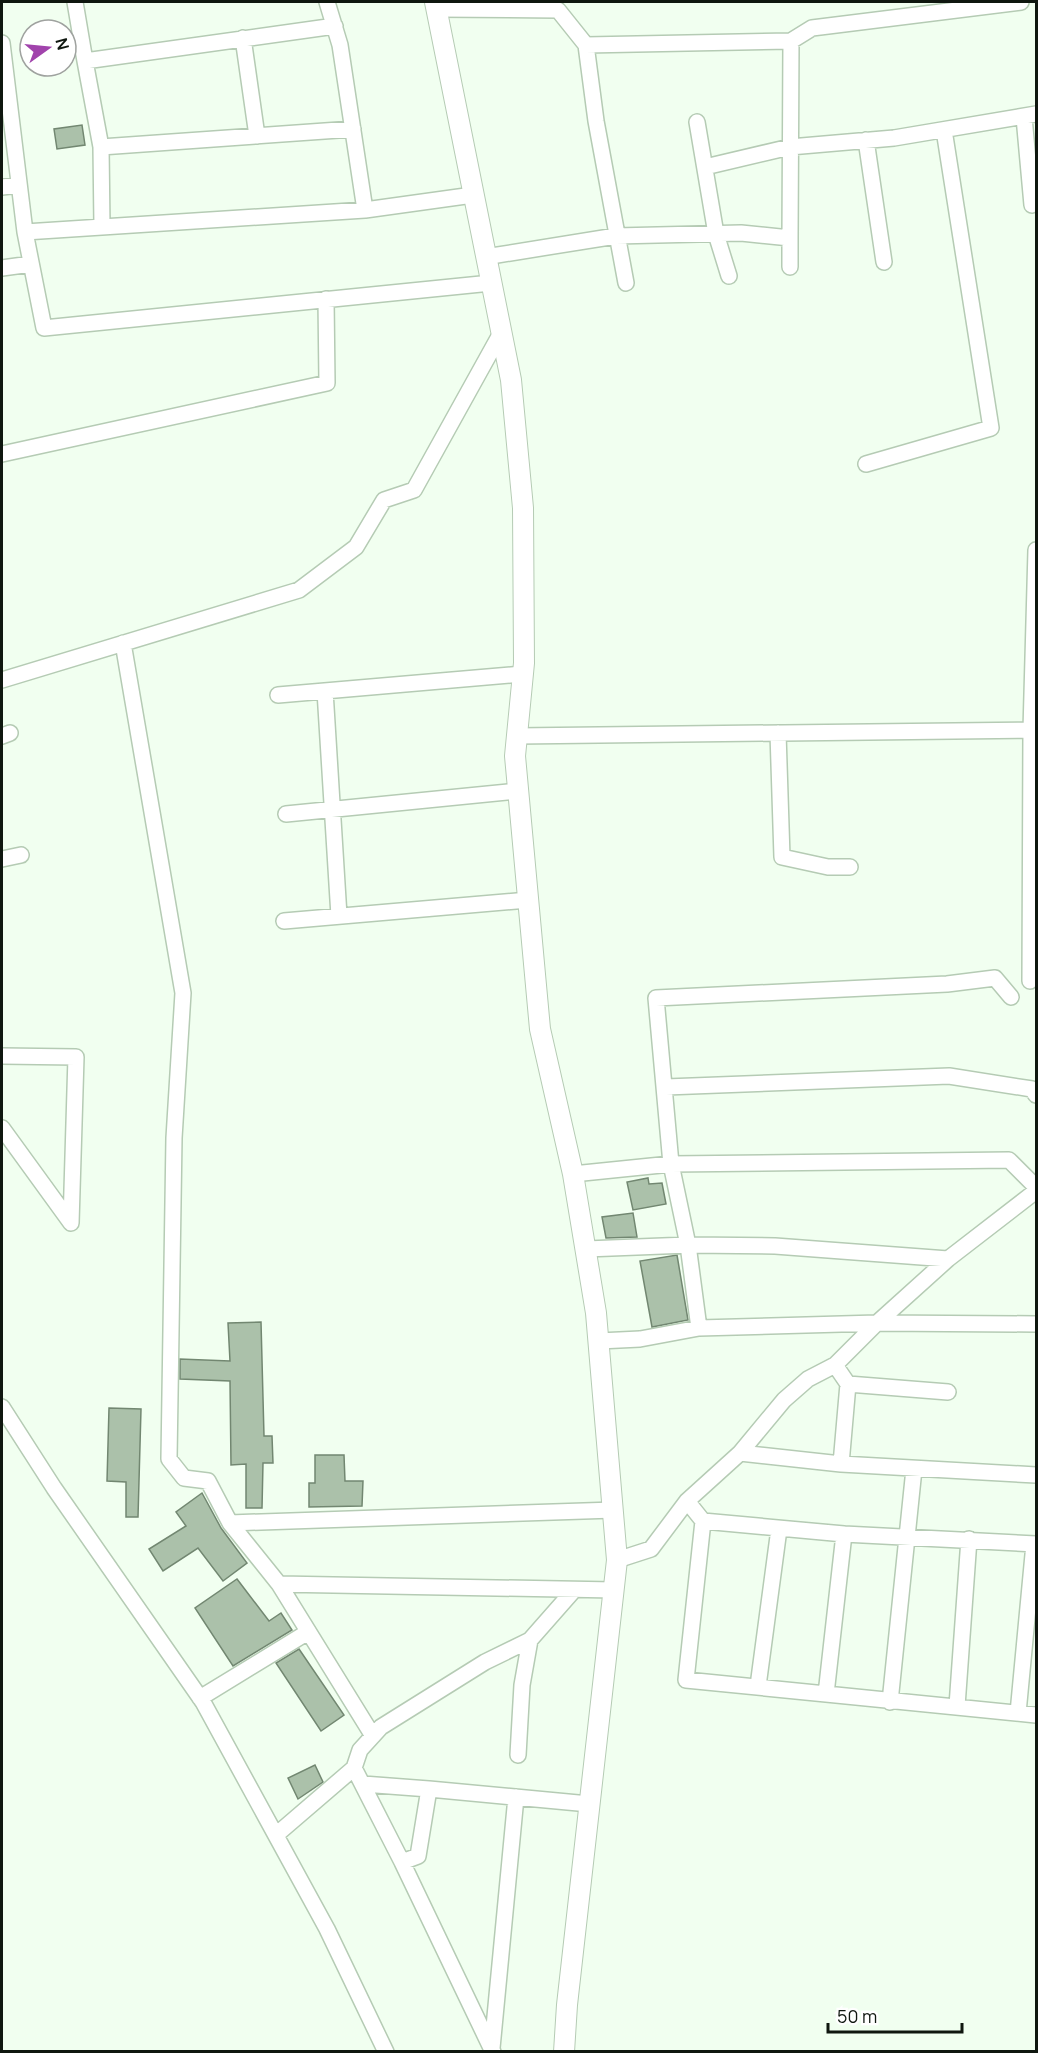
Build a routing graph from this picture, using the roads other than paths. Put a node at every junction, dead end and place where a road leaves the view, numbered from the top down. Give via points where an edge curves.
1 (75, 2) edge
2 (327, 2) edge
3 (1021, 2) edge
4 (435, 5) edge
5 (558, 6) edge
6 (334, 26) junction
7 (243, 38) junction
8 (791, 41) junction
9 (2, 43) edge
10 (586, 45) junction
11 (85, 61) junction
12 (5, 103) edge
13 (1030, 116) edge
14 (697, 122) dead end
15 (353, 129) junction
16 (944, 130) junction
17 (256, 136) junction
18 (866, 140) junction
19 (101, 147) junction
20 (790, 147) junction
21 (705, 167) junction
22 (19, 185) junction
23 (2, 187) edge
24 (473, 195) junction
25 (1032, 206) dead end
26 (365, 210) junction
27 (102, 227) junction
28 (25, 232) junction
29 (716, 234) junction
30 (616, 236) junction
31 (790, 238) junction
32 (485, 257) junction
33 (884, 262) dead end
34 (31, 264) junction
35 (790, 267) dead end
36 (2, 268) edge
37 (729, 276) dead end
38 (491, 283) junction
39 (626, 283) dead end
40 (326, 299) junction
41 (501, 333) junction
42 (2, 454) edge
43 (866, 464) dead end
44 (1036, 550) edge
45 (123, 643) junction
46 (522, 675) junction
47 (2, 680) edge
48 (325, 691) junction
49 (278, 695) dead end
50 (1031, 730) junction
51 (778, 733) junction
52 (517, 736) junction
53 (518, 791) junction
54 (334, 809) junction
55 (286, 814) dead end
56 (21, 855) dead end
57 (2, 859) edge
58 (850, 867) dead end
59 (528, 900) junction
60 (339, 916) junction
61 (284, 921) dead end
62 (1030, 981) dead end
63 (1011, 997) dead end
64 (2, 1056) edge
65 (666, 1087) junction
66 (1036, 1095) edge
67 (2, 1128) edge
68 (671, 1164) junction
69 (573, 1174) junction
70 (1036, 1189) edge
71 (688, 1245) junction
72 (586, 1249) junction
73 (948, 1258) junction
74 (877, 1323) junction
75 (1036, 1324) edge
76 (699, 1328) junction
77 (599, 1341) junction
78 (835, 1365) junction
79 (848, 1384) junction
80 (948, 1392) dead end
81 (2, 1407) edge
82 (740, 1453) junction
83 (842, 1464) junction
84 (914, 1469) junction
85 (1036, 1475) edge
86 (687, 1501) junction
87 (614, 1509) junction
88 (703, 1521) junction
89 (230, 1523) junction
90 (779, 1529) junction
91 (844, 1534) junction
92 (906, 1536) junction
93 (969, 1539) junction
94 (1035, 1544) edge
95 (617, 1560) junction
96 (279, 1584) junction
97 (574, 1590) junction
98 (614, 1590) junction
99 (308, 1632) junction
100 (530, 1640) junction
101 (758, 1686) junction
102 (826, 1694) junction
103 (201, 1698) junction
104 (890, 1701) junction
105 (957, 1706) junction
106 (1018, 1713) junction
107 (1036, 1715) edge
108 (373, 1736) junction
109 (518, 1755) dead end
110 (354, 1768) junction
111 (363, 1784) junction
112 (429, 1789) junction
113 (516, 1797) junction
114 (589, 1803) junction
115 (276, 1835) junction
116 (402, 1862) junction
117 (493, 2050) edge
118 (386, 2052) edge
119 (564, 2052) edge

1 - 11 street
2 - 6 street
3 - 8 street via 823,26
4 - 5 street
4 - 24 street
5 - 10 street
6 - 7 street
6 - 15 street
7 - 11 street
7 - 17 street
8 - 10 street
8 - 20 street
9 - 12 street
10 - 30 street
11 - 19 street
12 - 22 street
13 - 16 street
13 - 25 street
14 - 21 street
15 - 17 street
15 - 26 street
16 - 18 street
16 - 43 street via 991,428
17 - 19 street
18 - 20 street
18 - 33 street
19 - 27 street
20 - 21 street
20 - 31 street
21 - 29 street
22 - 23 street
22 - 28 street
24 - 26 street
24 - 32 street
26 - 27 street
27 - 28 street
28 - 34 street
29 - 30 street
29 - 31 street
29 - 37 street
30 - 32 street
30 - 39 street
31 - 35 street
32 - 38 street
34 - 36 street
34 - 40 street via 44,328
38 - 40 street
38 - 41 street
40 - 42 street via 327,383
41 - 45 street via 414,490 384,501 356,547 300,590
41 - 46 street via 523,508
44 - 50 street
45 - 47 street
45 - 89 street via 183,993 174,1138 169,1460 184,1478 208,1481
46 - 48 street
46 - 52 street
48 - 49 street
48 - 54 street
50 - 51 street
50 - 62 street
51 - 52 street
51 - 58 street via 782,857 828,867
52 - 53 street
53 - 54 street
53 - 59 street
54 - 55 street
54 - 60 street
56 - 57 street
59 - 60 street
59 - 69 street via 540,1029
60 - 61 street
63 - 65 street via 995,978 947,984 656,998
64 - 67 street via 76,1057 71,1223
65 - 66 street via 949,1076 1032,1089
65 - 68 street
68 - 69 street
68 - 70 street via 1009,1160
68 - 71 street
69 - 72 street
70 - 73 street
71 - 72 street
71 - 73 street via 775,1246
71 - 76 street
72 - 77 street
73 - 74 street
74 - 75 street
74 - 76 street
74 - 78 street
76 - 77 street via 640,1339
77 - 87 street
78 - 79 street
78 - 82 street via 808,1379 784,1400
79 - 80 street
79 - 83 street
81 - 103 street
82 - 83 street
82 - 86 street
83 - 84 street
84 - 85 street
84 - 92 street
86 - 88 street
86 - 95 street via 651,1549
87 - 89 street
87 - 95 street
88 - 90 street
88 - 101 street via 686,1680
89 - 96 street
90 - 91 street
90 - 101 street
91 - 92 street
91 - 102 street
92 - 93 street
92 - 104 street
93 - 94 street
93 - 105 street
94 - 106 street
95 - 98 street
96 - 97 street
96 - 99 street
97 - 98 street
97 - 100 street
98 - 114 street
99 - 103 street
99 - 108 street
100 - 108 street via 484,1662 381,1727
100 - 109 street via 522,1684
101 - 102 street
102 - 104 street
103 - 115 street
104 - 105 street
105 - 106 street
106 - 107 street
108 - 110 street via 360,1750
110 - 111 street
110 - 115 street
111 - 112 street
111 - 116 street
112 - 113 street
112 - 116 street via 418,1856
113 - 114 street
113 - 117 street
114 - 119 street
115 - 118 street
116 - 117 street

